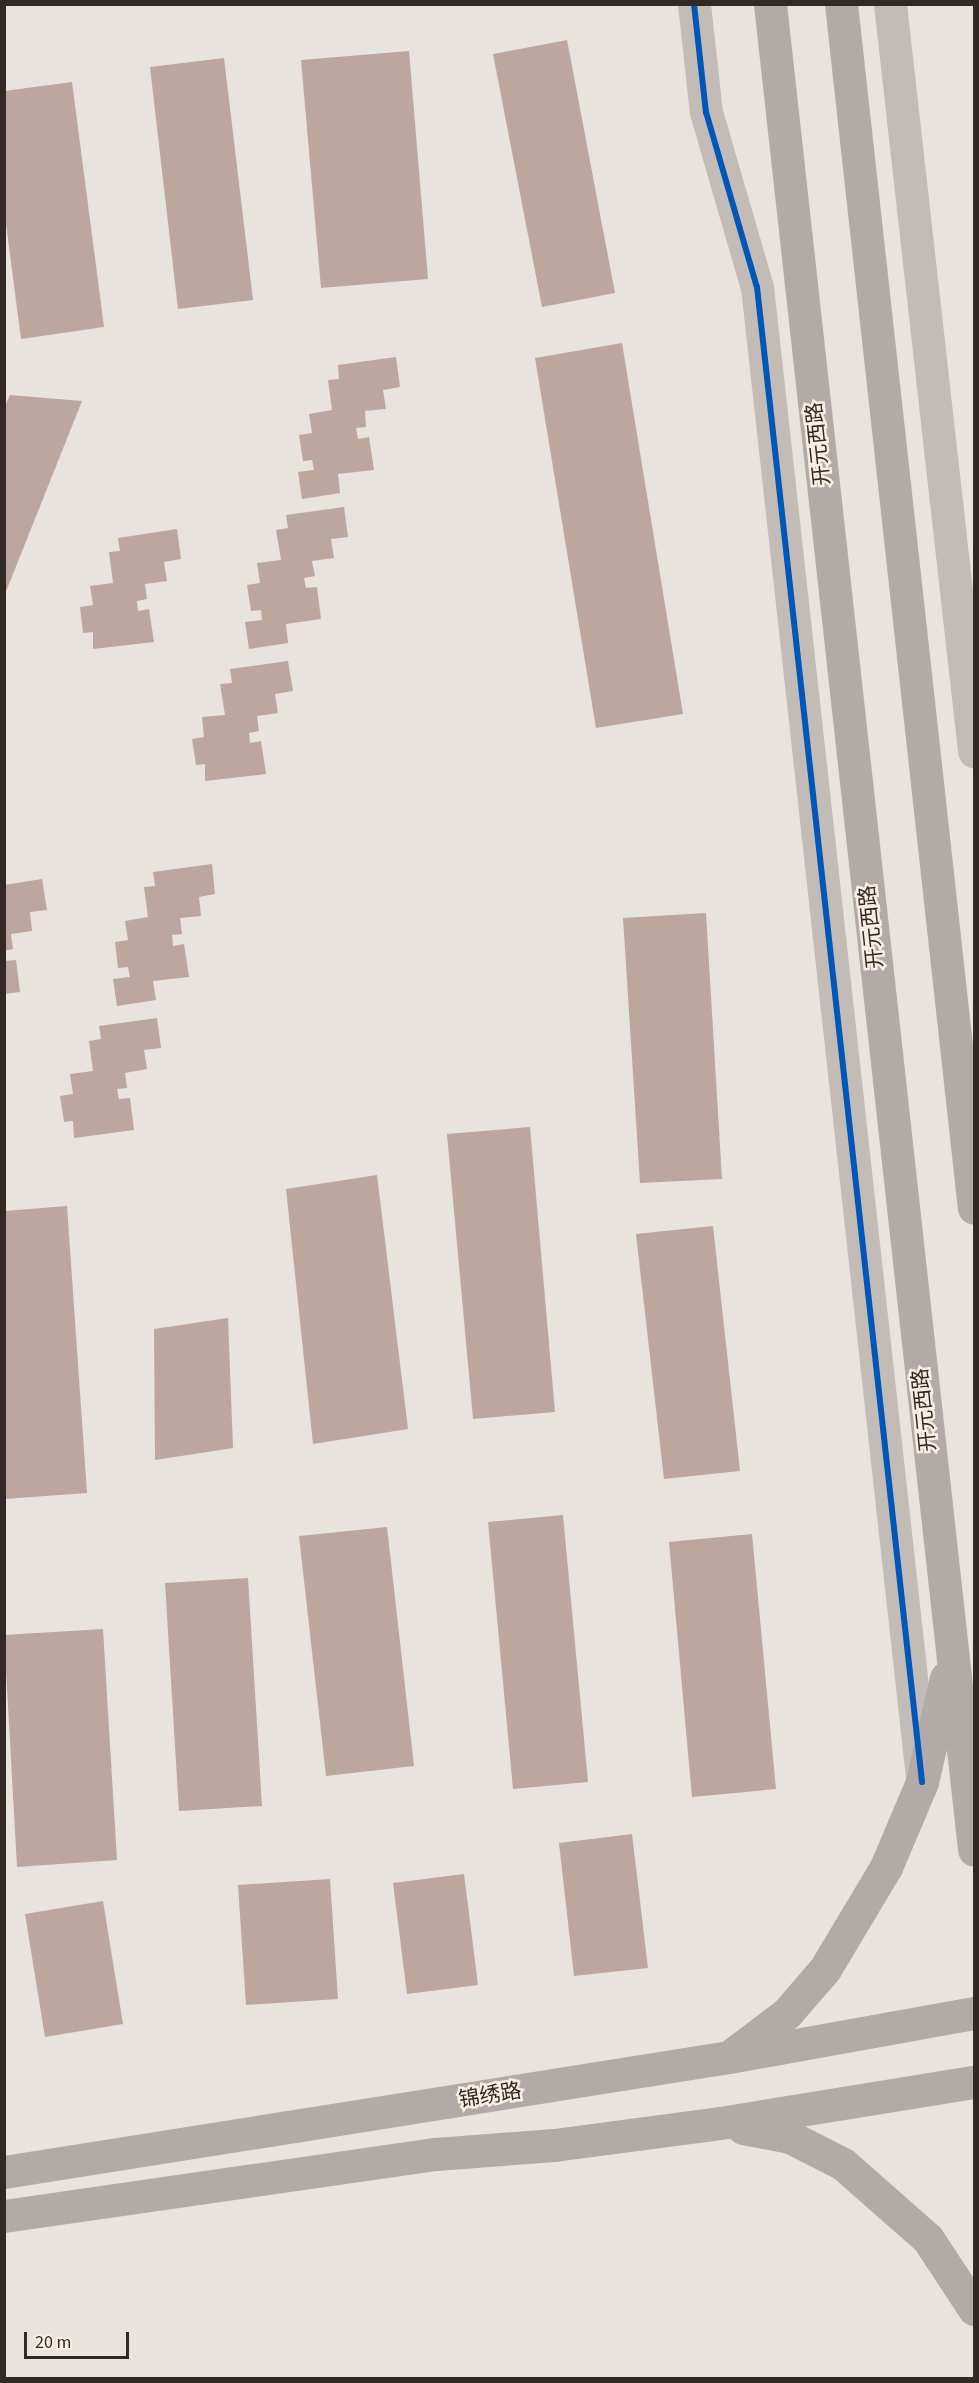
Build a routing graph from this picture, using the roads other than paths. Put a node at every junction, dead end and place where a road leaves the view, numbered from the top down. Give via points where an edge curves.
1 (694, 4) edge
2 (770, 4) edge
3 (841, 4) edge
4 (890, 4) edge
5 (975, 751) edge
6 (975, 1208) edge
7 (951, 1656) junction
8 (922, 1782) junction
9 (975, 1850) edge
10 (975, 2013) edge
11 (729, 2057) junction
12 (975, 2082) edge
13 (720, 2123) junction
14 (4, 2172) edge
15 (4, 2216) edge
16 (975, 2309) edge

1 - 8 street via 706,112 757,287
2 - 7 main road, 开元西路
3 - 6 main road
4 - 5 street
7 - 8 main road
7 - 9 main road, 开元西路
8 - 11 main road via 886,1867 825,1969 787,2013
10 - 11 main road, 锦绣路
11 - 14 main road, 锦绣路
12 - 13 main road
13 - 15 main road via 554,2145 436,2154
13 - 16 main road via 790,2137 843,2164 928,2238

